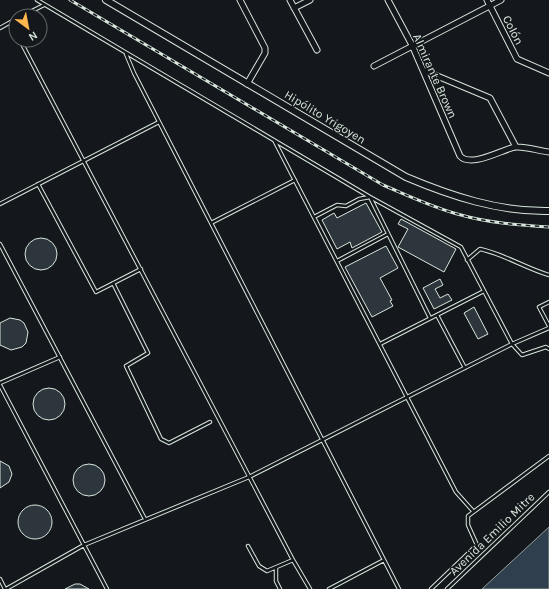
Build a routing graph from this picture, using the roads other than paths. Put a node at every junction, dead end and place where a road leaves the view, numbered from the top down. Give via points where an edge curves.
1 (37, 0) edge
2 (118, 0) edge
3 (240, 0) edge
4 (290, 0) edge
5 (310, 0) edge
6 (388, 0) edge
7 (487, 0) edge
8 (500, 0) edge
9 (109, 2) edge
10 (44, 4) junction
11 (490, 6) junction
12 (37, 8) edge
13 (294, 8) junction
14 (412, 45) junction
15 (24, 48) edge
16 (317, 50) dead end
17 (126, 53) junction
18 (374, 66) dead end
19 (423, 70) junction
20 (549, 73) edge
21 (247, 84) junction
22 (159, 122) junction
23 (274, 140) junction
24 (516, 147) junction
25 (549, 152) edge
26 (84, 161) junction
27 (295, 180) junction
28 (38, 184) junction
29 (370, 197) junction
30 (0, 204) edge
31 (549, 211) edge
32 (314, 217) junction
33 (211, 223) junction
34 (388, 234) junction
35 (0, 244) edge
36 (467, 260) junction
37 (337, 261) junction
38 (140, 269) junction
39 (549, 275) edge
40 (113, 283) junction
41 (484, 291) junction
42 (549, 302) edge
43 (437, 315) junction
44 (430, 318) junction
45 (549, 327) edge
46 (380, 344) junction
47 (512, 344) junction
48 (549, 349) edge
49 (60, 357) junction
50 (465, 368) junction
51 (0, 384) edge
52 (407, 397) junction
53 (210, 422) dead end
54 (323, 440) junction
55 (549, 456) edge
56 (249, 477) junction
57 (549, 492) edge
58 (473, 512) junction
59 (145, 519) junction
60 (84, 545) junction
61 (248, 546) dead end
62 (293, 560) junction
63 (384, 560) junction
64 (276, 568) junction
65 (0, 579) edge
66 (5, 589) edge
67 (107, 589) edge
68 (280, 589) edge
69 (310, 589) edge
70 (329, 589) edge
71 (399, 589) edge
72 (432, 589) edge
73 (447, 589) edge

1 - 10 lane
2 - 9 street
3 - 21 street via 265,48 265,53
4 - 13 street
5 - 13 street
6 - 14 street, Almirante Brown
7 - 11 street, Colón
8 - 11 street
9 - 21 street, Hipólito Yrigoyen
10 - 12 lane
10 - 17 lane
11 - 14 street
11 - 20 street, Colón via 517,59
13 - 16 street
14 - 18 street
14 - 19 street, Almirante Brown
15 - 26 lane
17 - 22 lane
17 - 23 lane
19 - 24 street via 490,98
19 - 24 street, Almirante Brown via 463,160 483,158
21 - 31 street, Hipólito Yrigoyen via 393,170 420,183 494,206
22 - 26 lane
22 - 33 lane
23 - 27 lane
23 - 29 lane
24 - 25 street
26 - 28 lane
26 - 38 lane
27 - 32 lane
27 - 33 lane
28 - 30 lane
28 - 40 lane via 96,292
29 - 32 lane via 346,206 338,205
29 - 34 lane
29 - 36 lane via 461,247
32 - 37 lane
33 - 54 lane
34 - 37 lane
34 - 44 lane
35 - 49 lane
36 - 39 lane via 480,249 491,251
36 - 41 lane
37 - 46 lane
38 - 40 lane
38 - 56 lane
40 - 53 lane via 148,353 126,366 161,439 169,443
41 - 43 lane
41 - 47 lane
42 - 45 lane via 539,308
43 - 44 lane
43 - 50 lane
44 - 46 lane
45 - 47 lane
46 - 52 lane
47 - 48 lane via 522,355 546,347
47 - 50 lane
49 - 51 lane
49 - 59 lane
50 - 52 lane
51 - 60 lane
52 - 54 lane
52 - 58 lane via 456,492
54 - 56 lane
54 - 63 lane
55 - 58 lane
56 - 59 lane
56 - 62 lane
57 - 73 lane, Avenida Emilio Mitre
58 - 72 lane via 468,516 468,524 478,545
59 - 60 lane
60 - 66 lane
60 - 67 lane
61 - 64 lane via 259,566 267,571
62 - 64 lane
62 - 69 lane
63 - 70 lane
63 - 71 lane
64 - 68 lane via 276,581
65 - 66 lane

